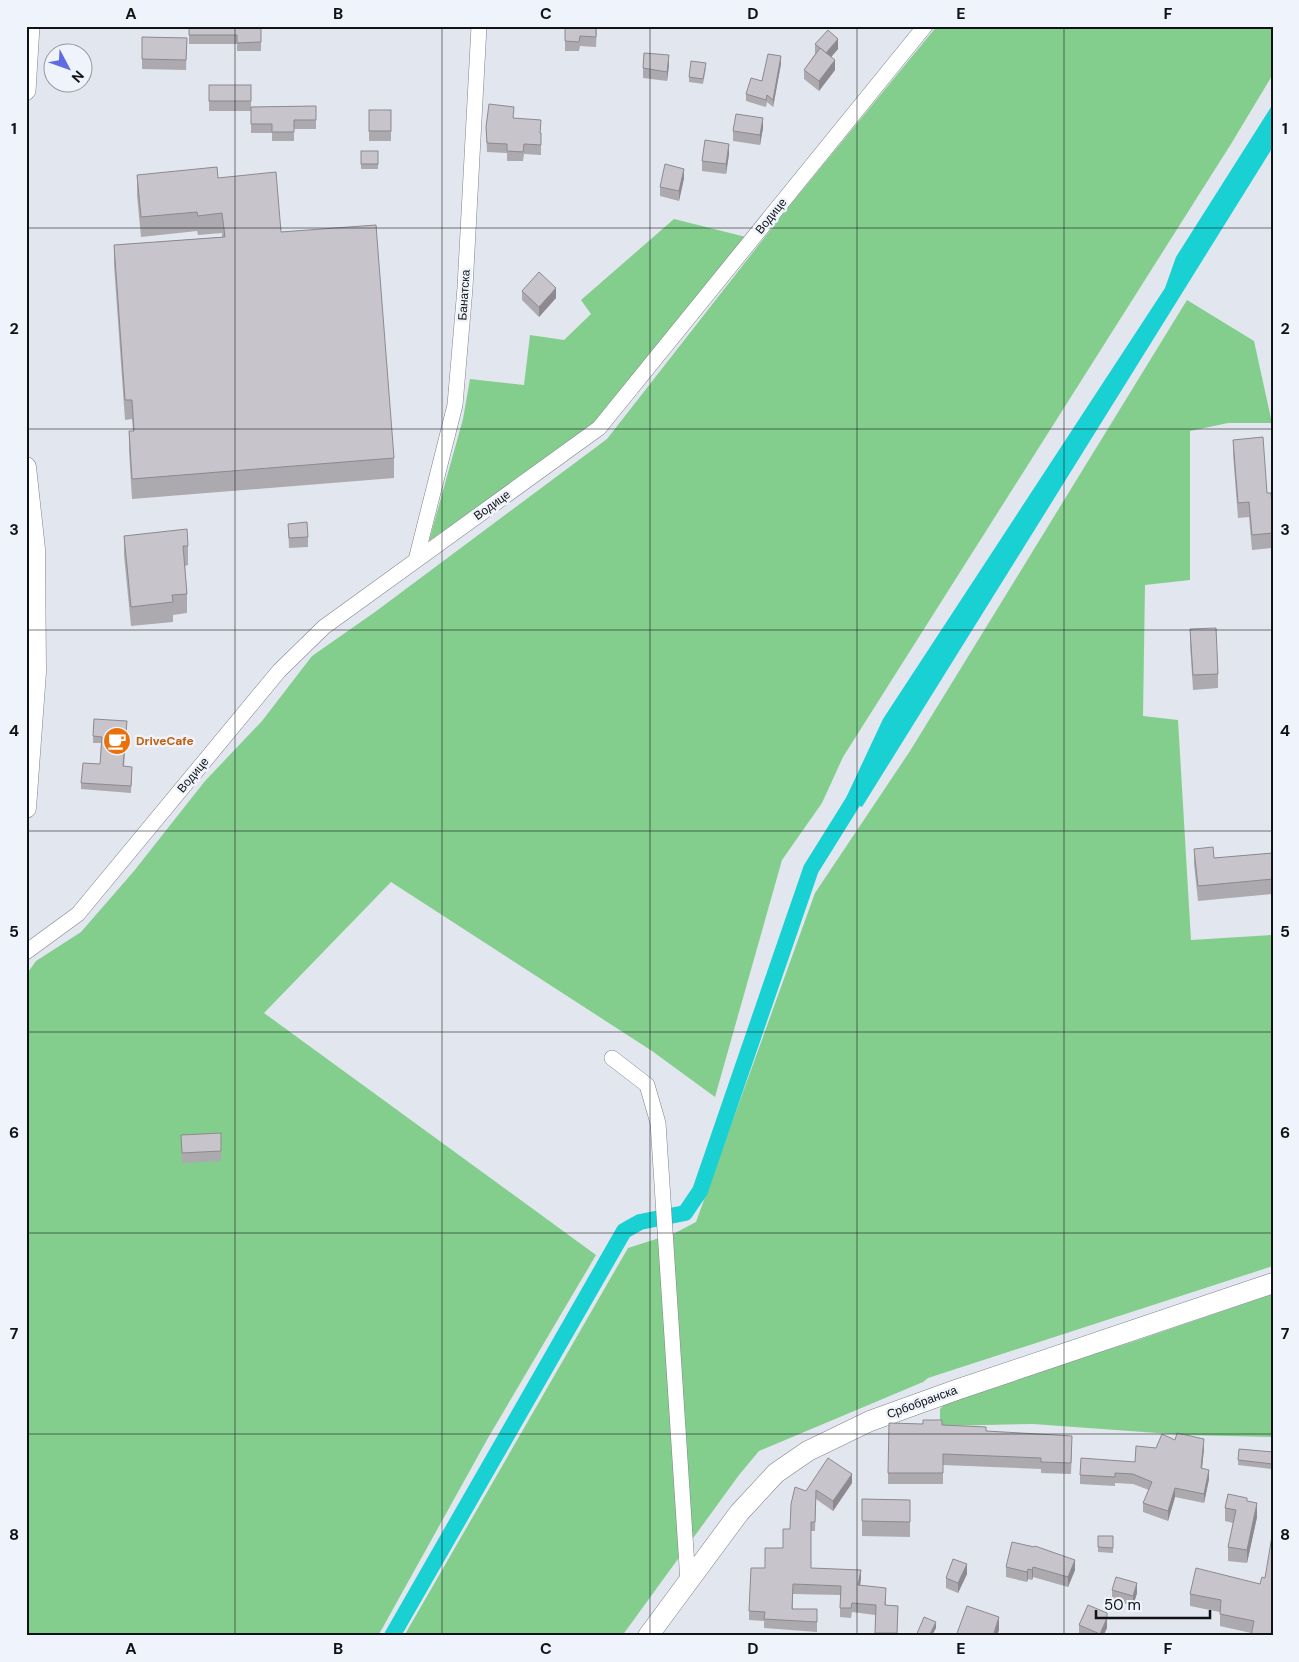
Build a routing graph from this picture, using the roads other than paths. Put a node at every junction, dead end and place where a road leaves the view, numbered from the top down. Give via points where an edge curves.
1 (32, 26) edge
2 (479, 26) edge
3 (925, 26) edge
4 (26, 93) edge
5 (26, 467) edge
6 (416, 560) junction
7 (26, 808) edge
8 (26, 952) edge
9 (612, 1058) dead end
10 (1273, 1283) edge
11 (688, 1582) junction
12 (648, 1636) edge

1 - 4 street
2 - 6 street, Банатска via 466,288 455,405
3 - 6 street, Водице via 599,428
5 - 7 main road via 35,548 36,664
6 - 8 street, Водице via 324,627 279,671 78,914
9 - 11 street via 647,1085 658,1123
10 - 11 main road, Србобранска via 870,1421 808,1451 776,1474 739,1513
11 - 12 main road, Србобранска

